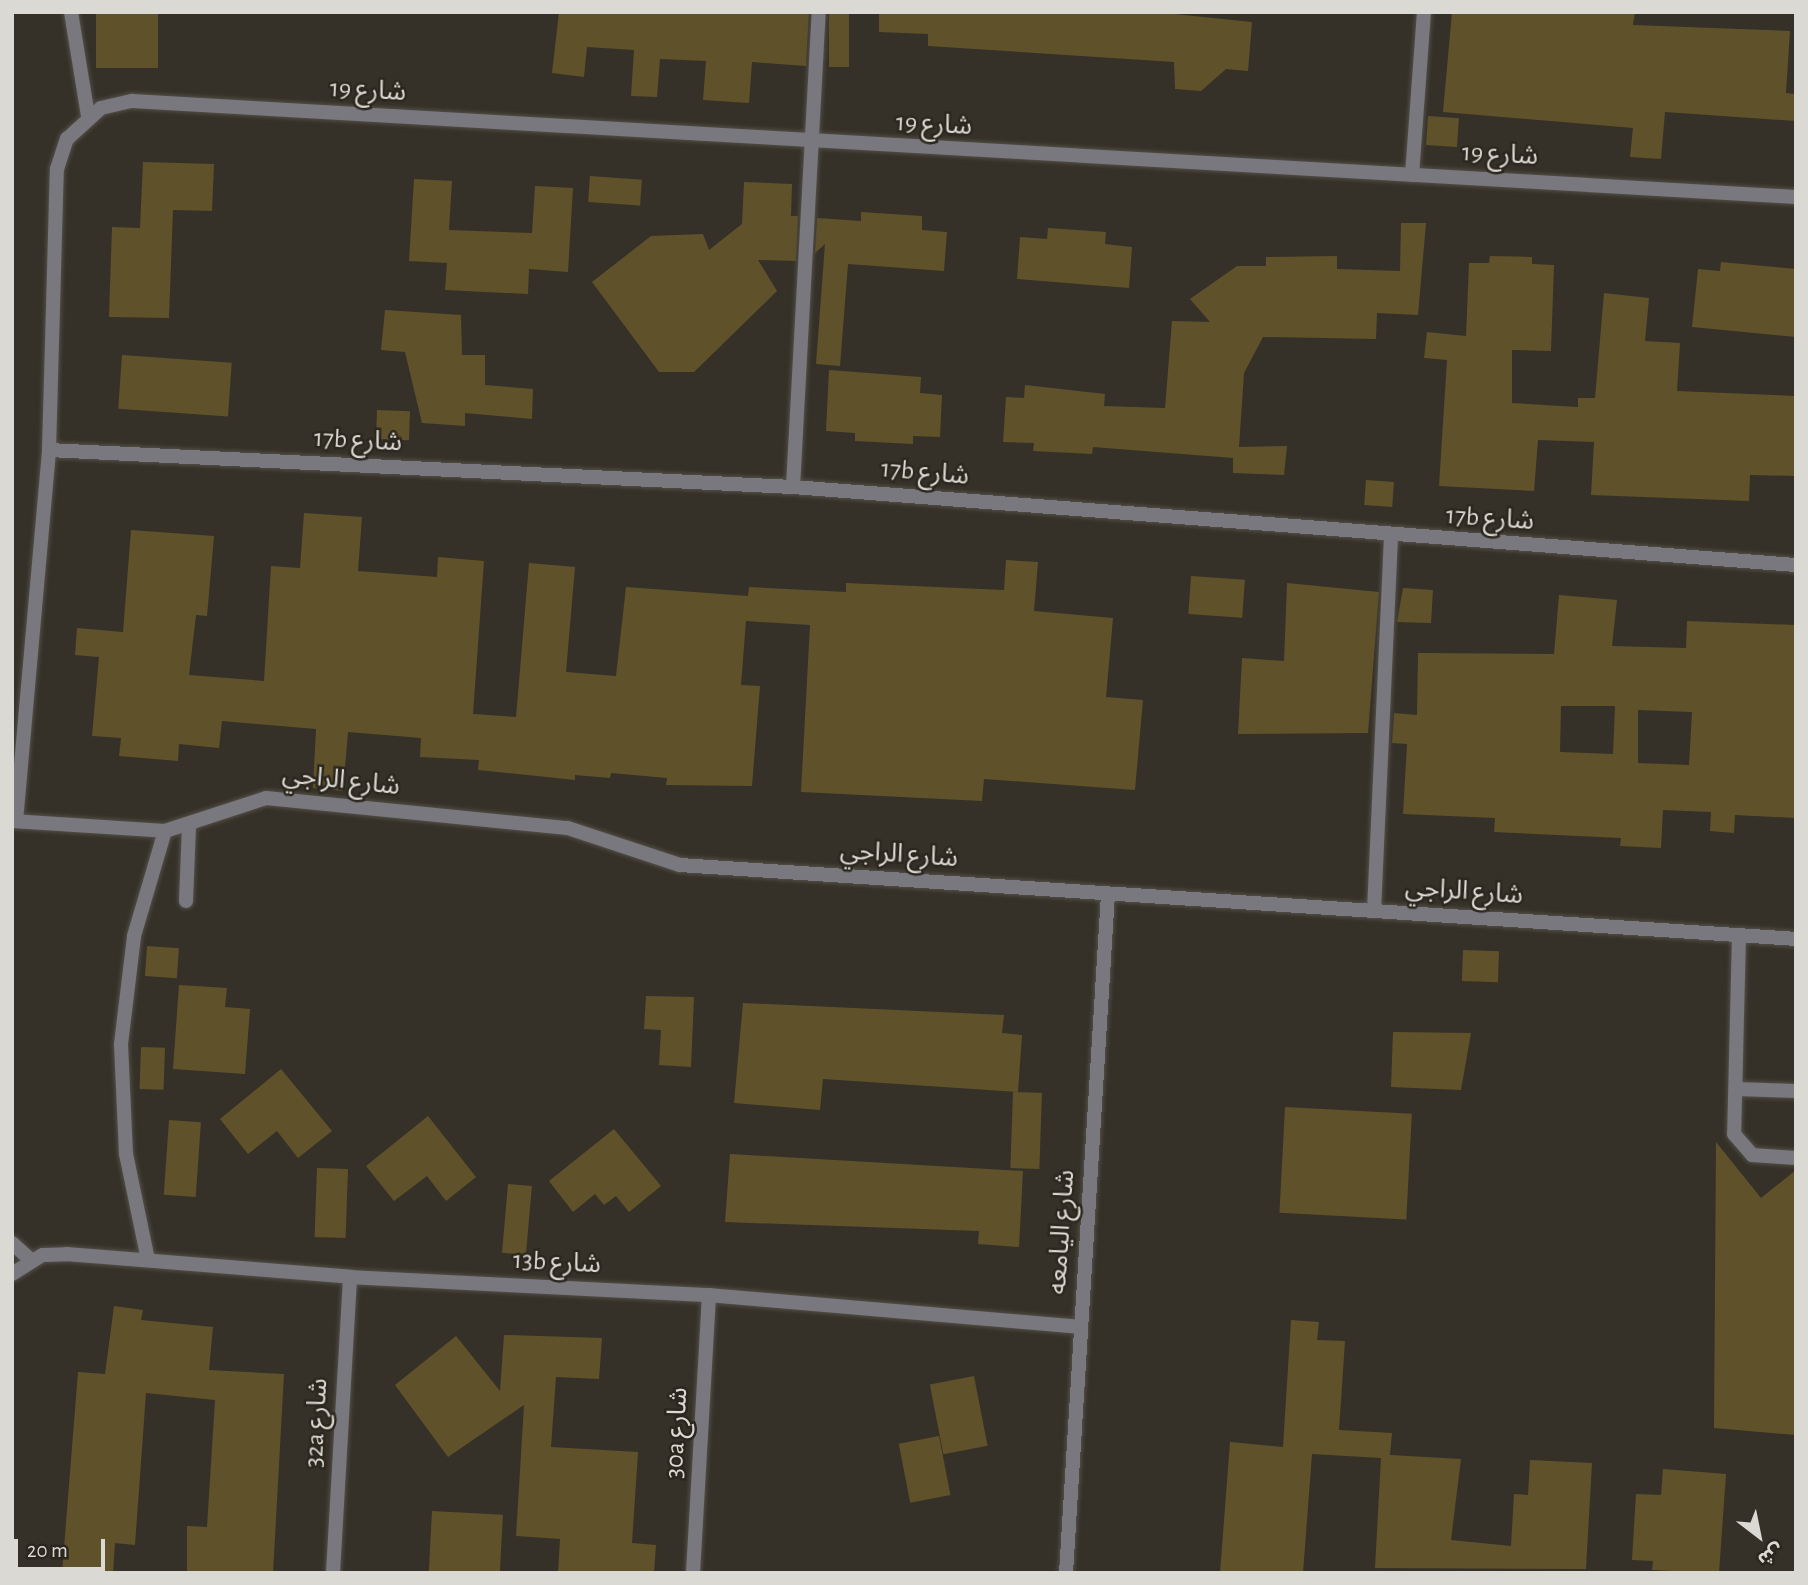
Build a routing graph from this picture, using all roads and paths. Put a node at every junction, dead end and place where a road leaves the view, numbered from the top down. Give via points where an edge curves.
1 (71, 12) edge
2 (819, 12) edge
3 (1424, 12) edge
4 (88, 116) junction
5 (812, 143) junction
6 (1412, 175) junction
7 (1796, 197) edge
8 (49, 450) junction
9 (793, 486) junction
10 (1391, 537) junction
11 (1796, 565) edge
12 (14, 821) edge
13 (189, 826) junction
14 (165, 831) junction
15 (1108, 894) junction
16 (186, 901) dead end
17 (1374, 911) junction
18 (1739, 935) junction
19 (1796, 939) edge
20 (1736, 1089) junction
21 (1796, 1091) edge
22 (1796, 1158) edge
23 (12, 1243) edge
24 (31, 1260) junction
25 (148, 1260) junction
26 (12, 1274) edge
27 (350, 1277) junction
28 (709, 1295) junction
29 (1081, 1327) junction
30 (333, 1573) edge
31 (693, 1573) edge
32 (1066, 1573) edge

1 - 4 street
2 - 5 street
3 - 6 street
4 - 5 street, شارع 19 via 132,101
4 - 8 street, شارع 19 via 76,127 57,169
5 - 6 street, شارع 19
5 - 9 street
6 - 7 street, شارع 19
8 - 9 street, 17b شارع
8 - 12 street
9 - 10 street, 17b شارع
10 - 11 street, 17b شارع
10 - 17 street
12 - 14 street, شارع الراجي
13 - 14 street, شارع الراجي
13 - 15 street, شارع الراجي via 266,797 568,828 680,865
13 - 16 street
14 - 25 street via 134,936 121,1044 126,1154
15 - 17 street, شارع الراجي
15 - 29 street, شارع اليامعه
17 - 18 street, شارع الراجي
18 - 19 street, شارع الراجي
18 - 20 street
20 - 21 street
20 - 22 street via 1738,1143 1752,1155
23 - 24 street
24 - 25 street, 13b شارع via 67,1254
24 - 26 street
25 - 27 street, 13b شارع
27 - 28 street, 13b شارع
27 - 30 street, 32a شارع
28 - 29 street, 13b شارع
28 - 31 street, 30a شارع
29 - 32 street, شارع اليامعه

